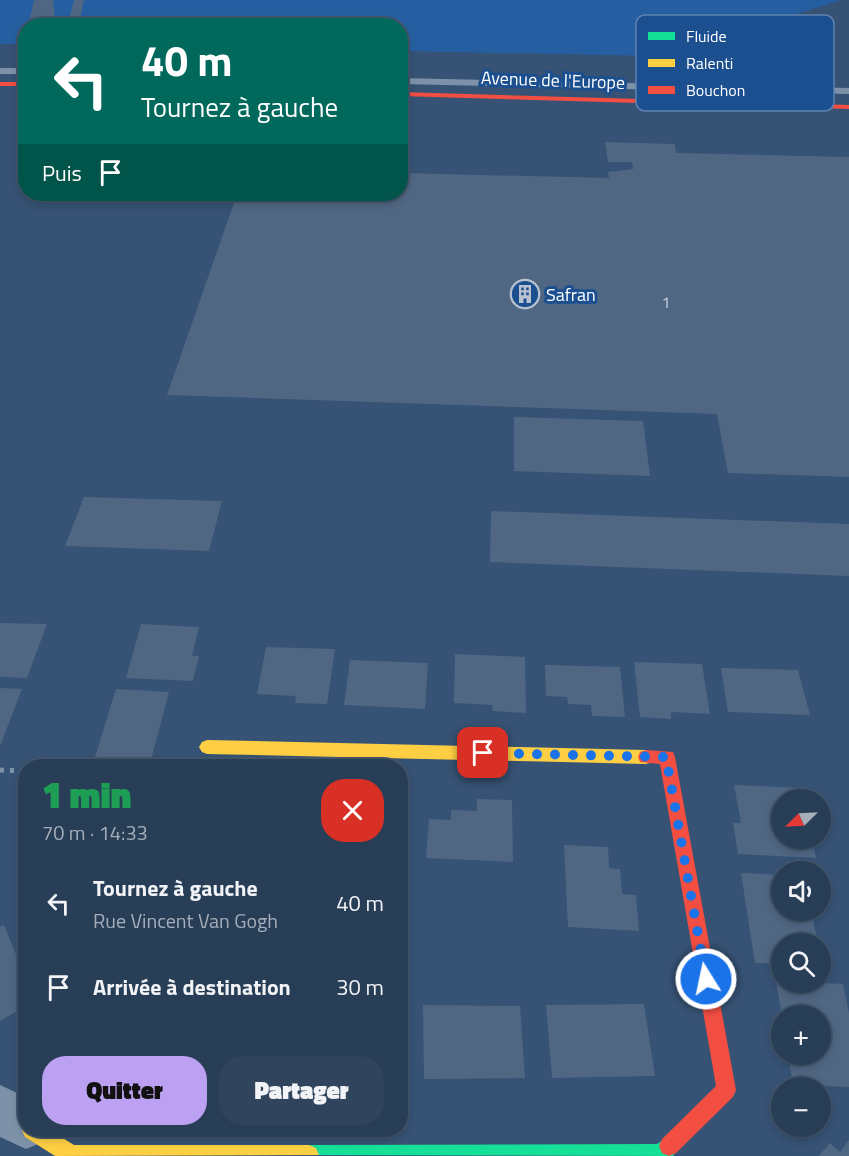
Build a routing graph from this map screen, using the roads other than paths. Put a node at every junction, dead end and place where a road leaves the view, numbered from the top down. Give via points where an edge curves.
1 (0, 71) edge
2 (18, 71) edge
3 (408, 81) edge
4 (0, 84) edge
5 (18, 84) edge
6 (636, 87) edge
7 (834, 92) edge
8 (849, 92) edge
9 (408, 94) edge
10 (0, 98) edge
11 (17, 99) dead end
12 (636, 101) edge
13 (834, 107) edge
14 (849, 107) edge
15 (408, 108) edge
16 (849, 118) edge
17 (207, 747) dead end
18 (0, 1109) edge
19 (18, 1120) edge
20 (43, 1137) edge

1 - 2 lane
3 - 6 lane
4 - 5 main road
7 - 8 lane
9 - 12 main road, Avenue de l'Europe
10 - 11 main road
13 - 14 main road, Avenue de l'Europe
15 - 16 main road, Avenue de l'Europe
17 - 20 main road via 666,757 726,1090 661,1154 72,1155
18 - 19 street

